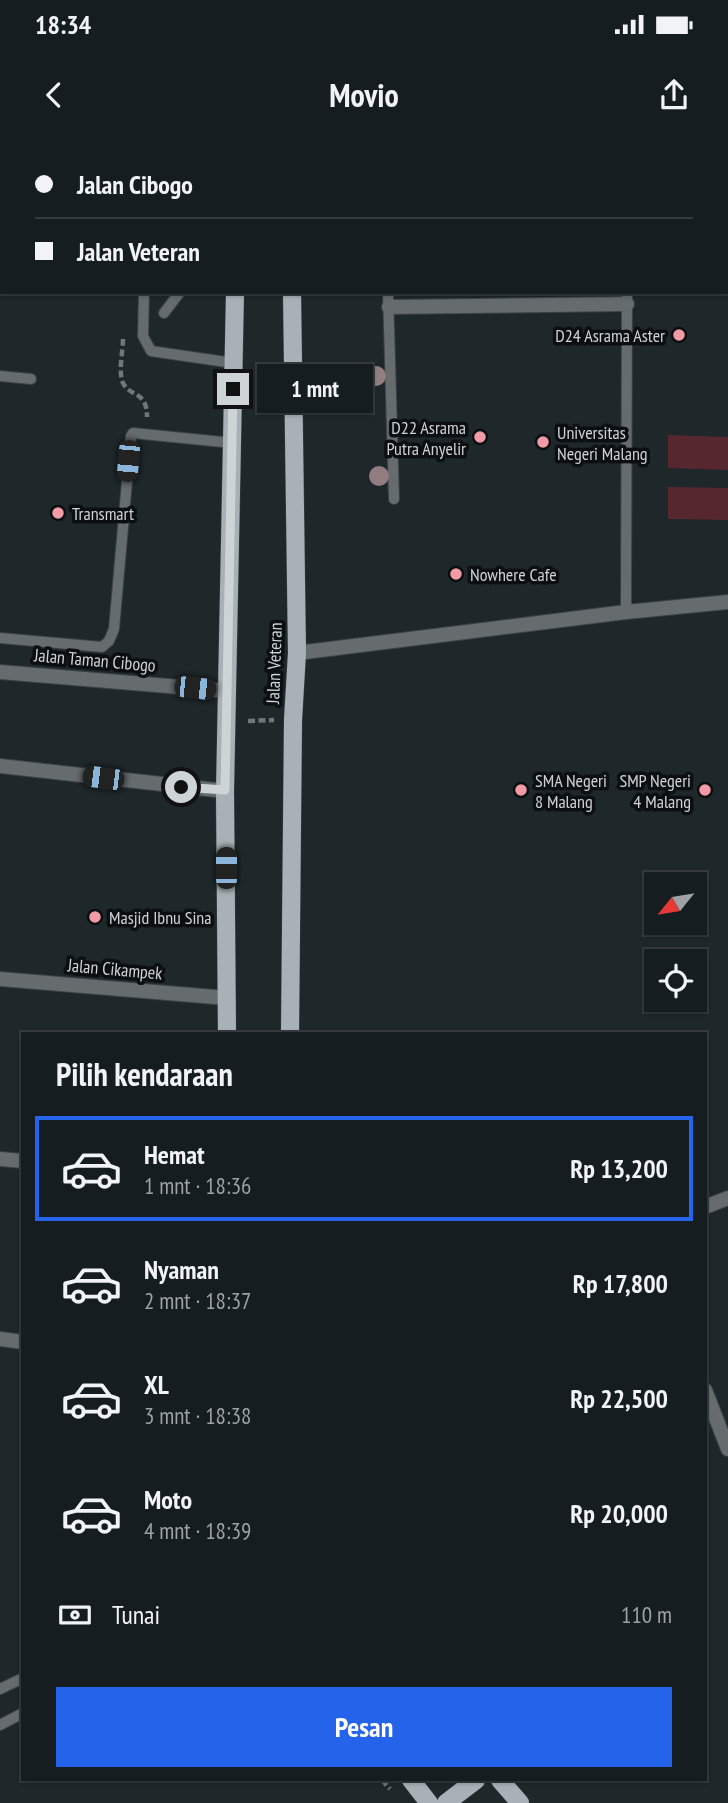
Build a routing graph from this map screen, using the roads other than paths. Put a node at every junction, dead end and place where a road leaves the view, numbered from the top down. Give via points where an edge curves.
1 (144, 294) edge
2 (178, 294) edge
3 (235, 294) edge
4 (292, 294) edge
5 (627, 298) edge
6 (388, 300) edge
7 (164, 313) dead end
8 (233, 363) junction
9 (0, 376) edge
10 (31, 379) dead end
11 (233, 443) junction
12 (394, 499) dead end
13 (728, 602) edge
14 (626, 612) junction
15 (0, 638) edge
16 (297, 653) junction
17 (0, 671) edge
18 (228, 691) junction
19 (0, 766) edge
20 (225, 790) junction
21 (0, 979) edge
22 (227, 998) junction
23 (227, 1032) edge
24 (290, 1032) edge
25 (0, 1158) edge
26 (21, 1161) edge
27 (728, 1198) edge
28 (707, 1207) edge
29 (0, 1339) edge
30 (21, 1342) edge
31 (707, 1395) edge
32 (728, 1449) edge
33 (21, 1679) edge
34 (0, 1689) edge
35 (21, 1714) edge
36 (0, 1725) edge
37 (412, 1781) edge
38 (476, 1781) edge
39 (501, 1781) edge
40 (429, 1803) edge
41 (446, 1803) edge
42 (520, 1803) edge

1 - 8 lane via 143,336 151,351
2 - 7 lane
3 - 8 main road
4 - 16 main road, Jalan Veteran
5 - 6 street
5 - 14 lane
6 - 12 lane
8 - 11 main road
9 - 10 lane
11 - 15 lane via 131,436 114,629 102,647
11 - 18 main road
13 - 14 street
14 - 16 street
16 - 24 main road, Jalan Veteran via 292,720
17 - 18 street, Jalan Taman Cibogo
18 - 20 main road
19 - 20 street
20 - 22 main road
21 - 22 street, Jalan Cikampek
22 - 23 main road
25 - 26 street
27 - 28 street
29 - 30 street
31 - 32 street
33 - 34 lane
35 - 36 lane
37 - 40 main road
38 - 41 main road
39 - 42 main road

